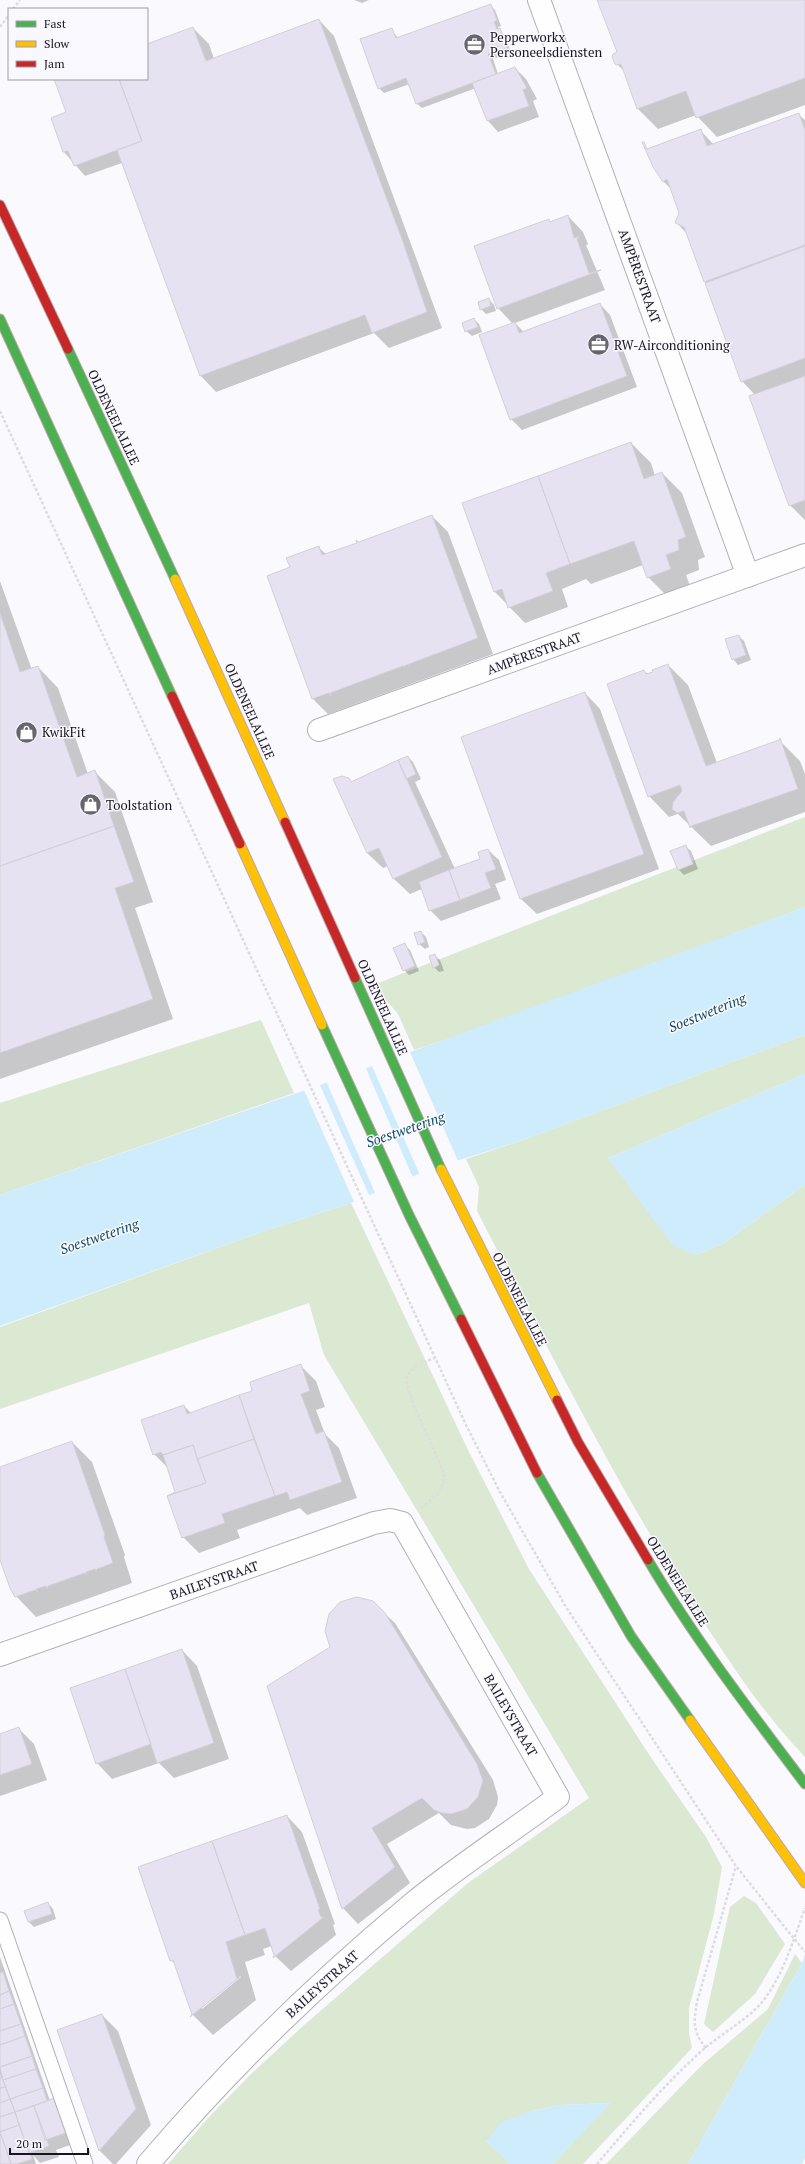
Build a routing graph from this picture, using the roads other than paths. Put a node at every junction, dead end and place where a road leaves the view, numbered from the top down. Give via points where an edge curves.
1 (539, 0) edge
2 (0, 205) edge
3 (0, 319) edge
4 (805, 555) edge
5 (748, 576) junction
6 (319, 730) dead end
7 (0, 1655) edge
8 (805, 1784) edge
9 (805, 1883) edge
10 (0, 1920) edge
11 (85, 2164) edge
12 (148, 2164) edge

1 - 5 street, AMPÈRESTRAAT
2 - 8 main road, OLDENEELALLEE via 179,586 456,1201 578,1442 663,1586 734,1690
3 - 9 main road via 326,1037 410,1217 543,1486 631,1636
4 - 5 street, AMPÈRESTRAAT
5 - 6 street, AMPÈRESTRAAT
7 - 12 street, BAILEYSTRAAT via 374,1523 390,1520 402,1523 558,1797 413,1903 313,1990 247,2055
10 - 11 lane

